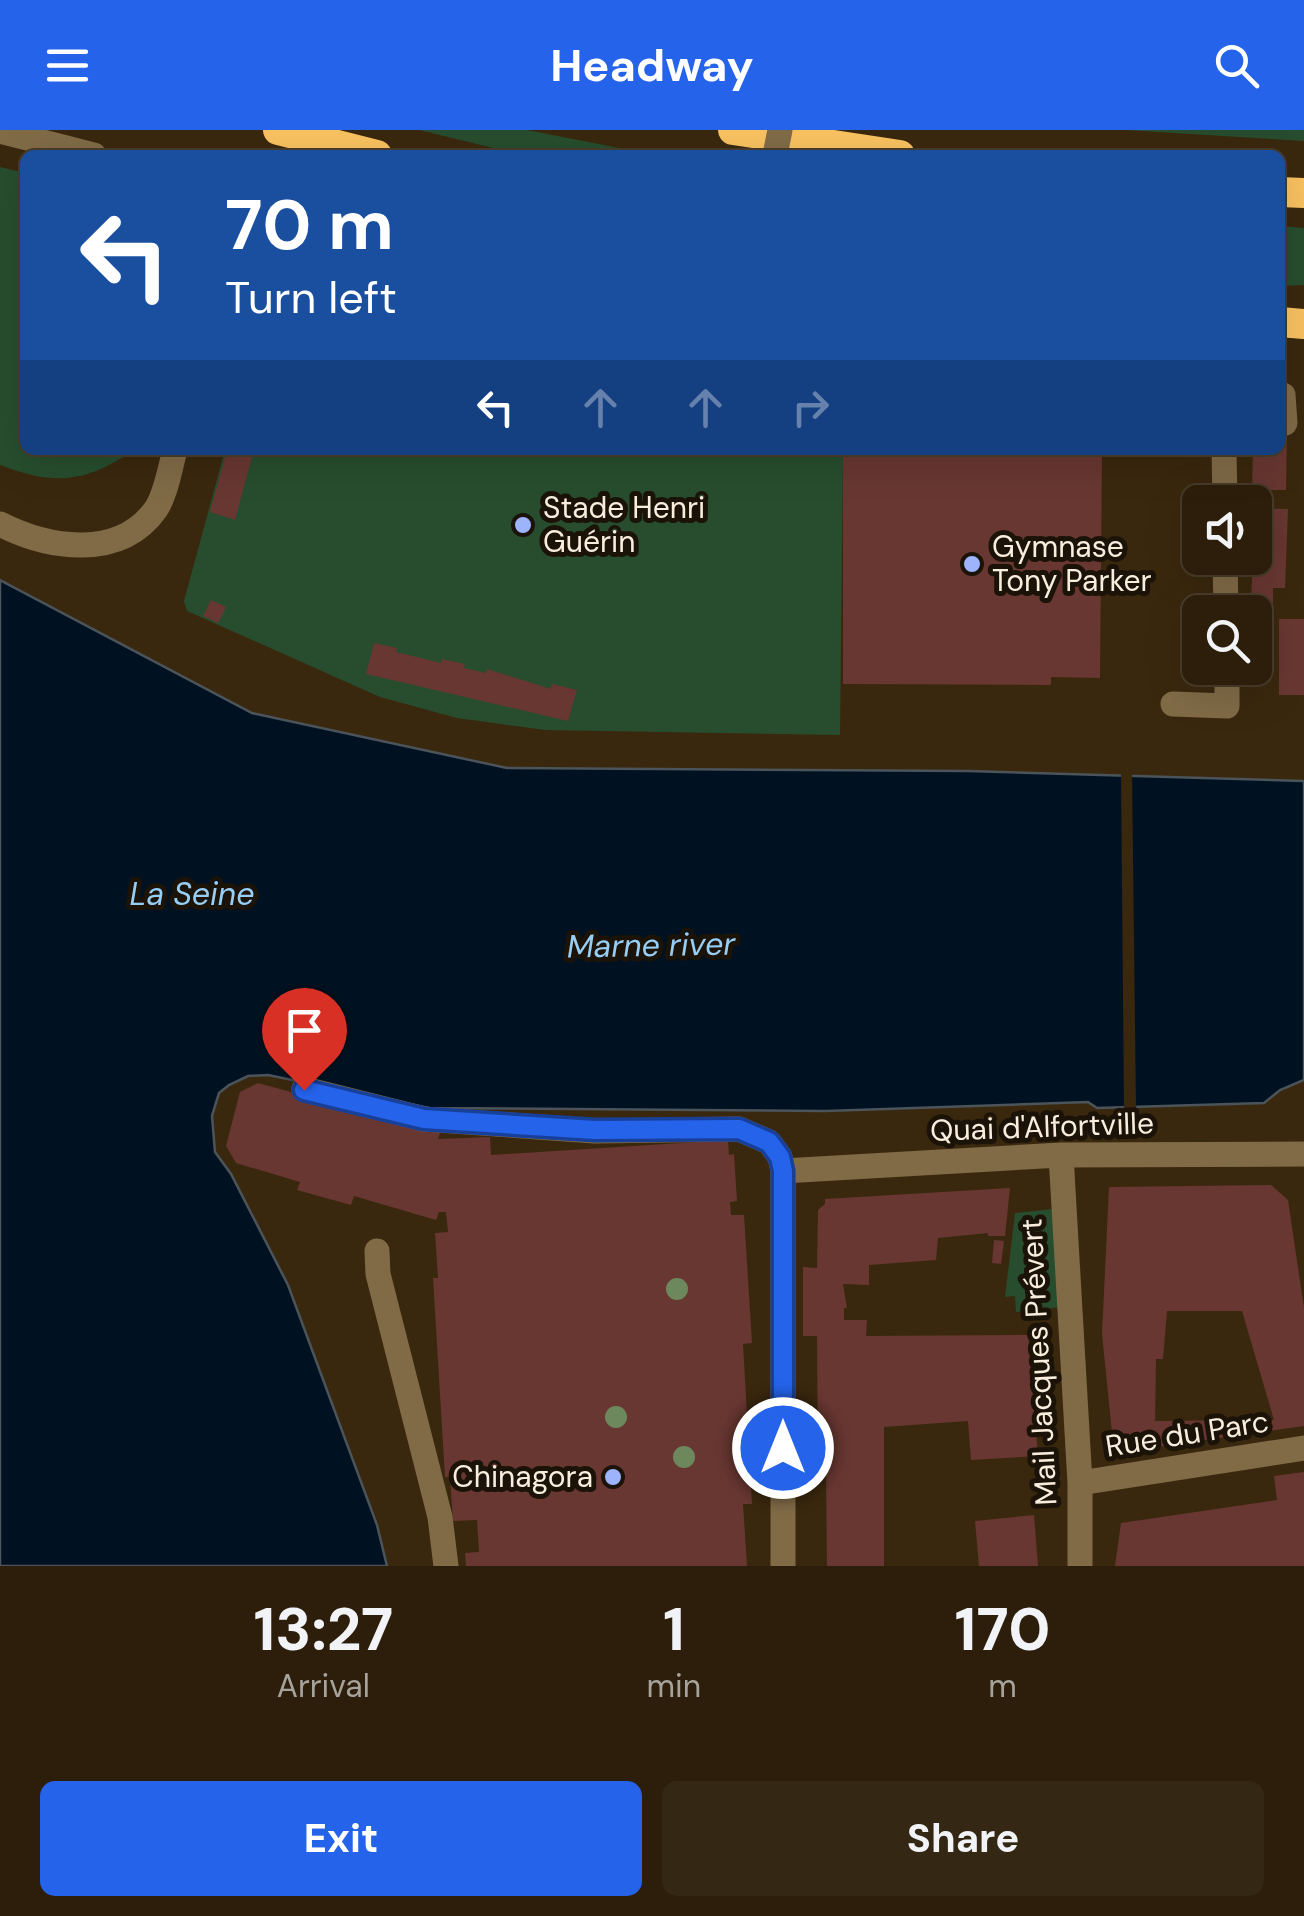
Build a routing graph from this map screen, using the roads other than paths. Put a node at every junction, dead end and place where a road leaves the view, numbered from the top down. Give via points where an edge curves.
1 (278, 130) edge
2 (732, 130) edge
3 (0, 131) edge
4 (74, 150) edge
5 (357, 150) edge
6 (866, 150) edge
7 (174, 455) edge
8 (1224, 455) edge
9 (1224, 485) edge
10 (0, 524) edge
11 (1231, 685) edge
12 (1173, 704) dead end
13 (304, 1090) dead end
14 (1304, 1154) edge
15 (1061, 1155) junction
16 (783, 1171) junction
17 (376, 1252) dead end
18 (1304, 1448) edge
19 (1080, 1483) junction
20 (446, 1566) edge
21 (783, 1566) edge
22 (1080, 1566) edge

1 - 5 highway
2 - 6 highway
3 - 4 street
7 - 10 street via 158,507 133,532 98,546 24,536
8 - 9 street
11 - 12 street via 1237,706
13 - 16 street via 424,1119 595,1130 739,1129 769,1142
14 - 15 street, Quai d'Alfortville
15 - 16 street, Quai d'Alfortville
15 - 19 street, Mail Jacques Prévert
16 - 21 street
17 - 20 street
18 - 19 street, Rue du Parc
19 - 22 street, Mail Jacques Prévert

